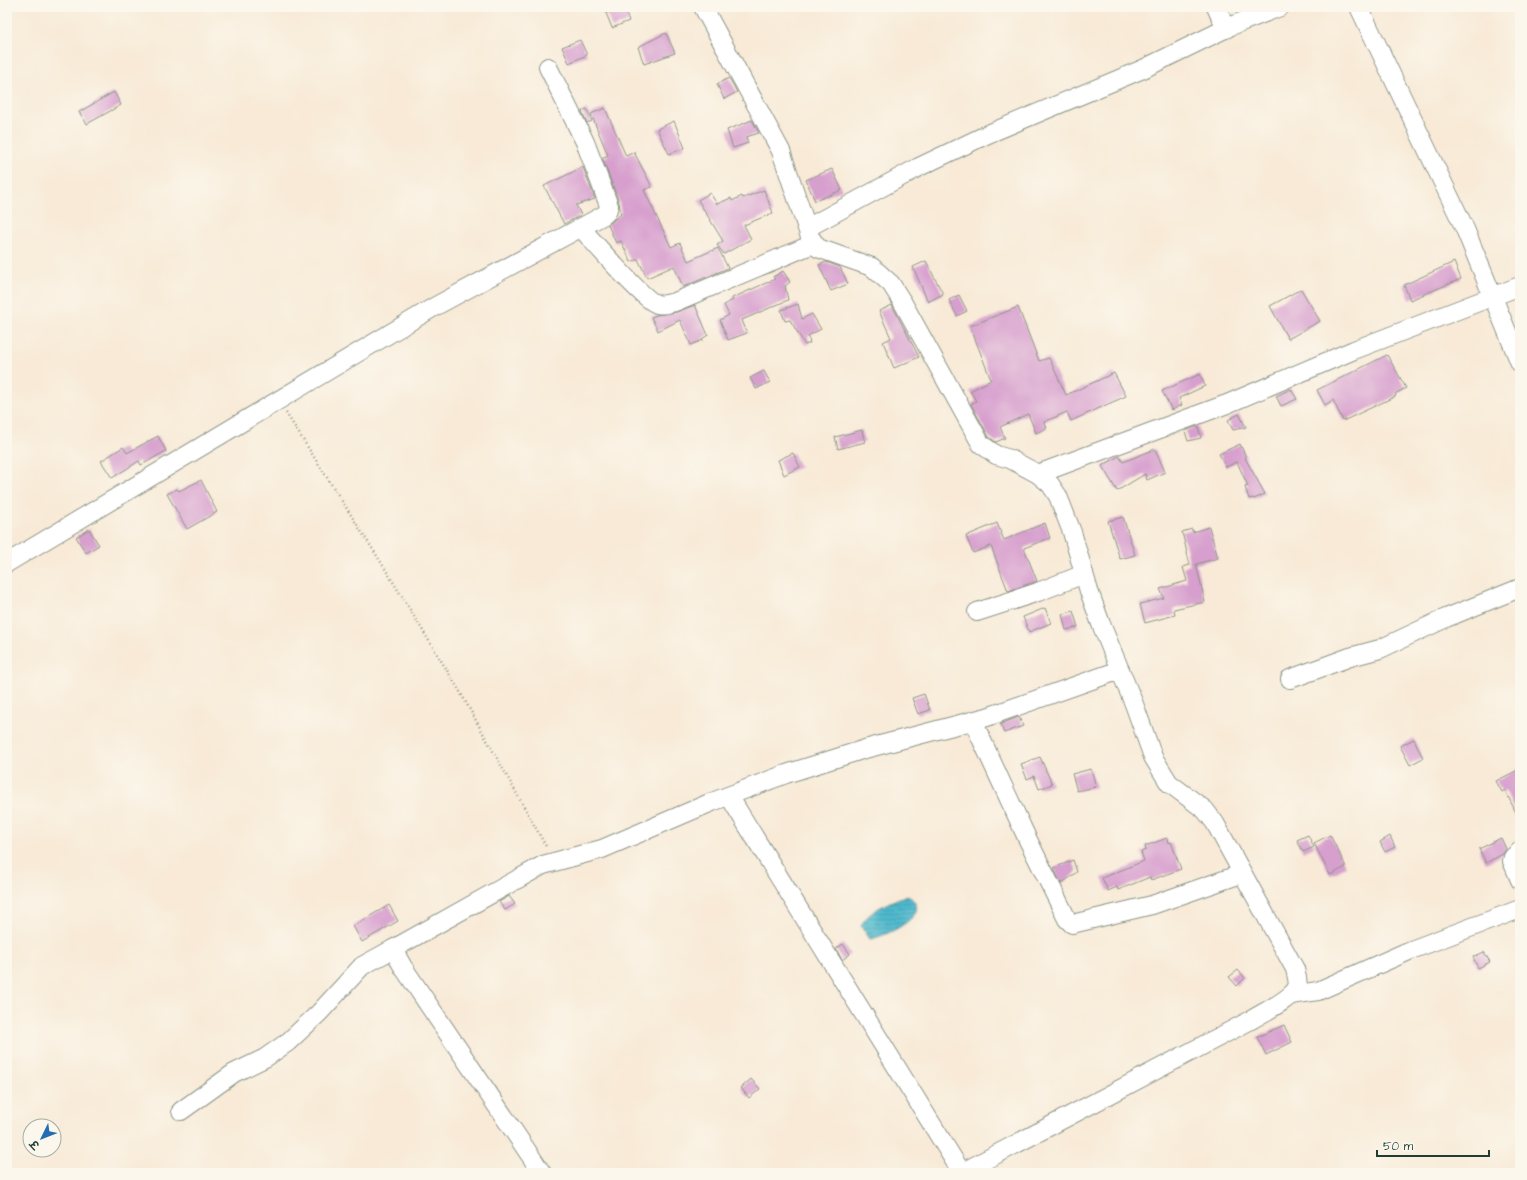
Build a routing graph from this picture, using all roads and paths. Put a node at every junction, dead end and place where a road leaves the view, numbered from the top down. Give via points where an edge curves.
1 (703, 7) edge
2 (1216, 7) edge
3 (1280, 7) edge
4 (1359, 7) edge
5 (1226, 29) junction
6 (548, 67) dead end
7 (581, 228) junction
8 (810, 236) junction
9 (1520, 286) edge
10 (1493, 296) junction
11 (1520, 363) edge
12 (278, 401) junction
13 (1038, 474) junction
14 (7, 563) edge
15 (1084, 574) junction
16 (1520, 588) edge
17 (978, 612) dead end
18 (1120, 670) junction
19 (1290, 678) dead end
20 (973, 721) junction
21 (729, 796) junction
22 (1520, 851) edge
23 (555, 862) junction
24 (1241, 874) junction
25 (1520, 880) edge
26 (1520, 909) edge
27 (393, 949) junction
28 (1291, 995) junction
29 (181, 1110) dead end
30 (542, 1173) edge
31 (961, 1173) edge

1 - 8 street via 781,151
2 - 5 street
3 - 5 street
4 - 10 street via 1465,229
5 - 8 street via 1143,69 1033,114 919,167
6 - 7 street via 584,142 609,206 604,215
7 - 8 street via 643,294 656,304 663,305 675,302
7 - 12 street via 434,307
8 - 13 street via 818,248 872,268 883,276 900,297 982,444 996,455 1010,459
9 - 10 street
10 - 11 street
10 - 13 street via 1354,350 1226,404
12 - 14 street
12 - 23 path via 459,690
13 - 15 street via 1050,484 1058,496
15 - 17 street
15 - 18 street
16 - 19 street via 1446,618 1380,649
18 - 20 street
18 - 24 street via 1153,757 1166,780 1204,810 1224,837
20 - 21 street via 865,749 786,774
20 - 24 street via 1027,838 1067,919 1072,924 1152,905
21 - 23 street via 607,847
21 - 31 street
22 - 25 street via 1512,861
23 - 27 street via 543,865
24 - 28 street via 1295,969 1297,986
26 - 28 street via 1410,950 1318,991
27 - 29 street via 362,966 288,1042 265,1058 234,1073
27 - 30 street
28 - 31 street via 1245,1023

